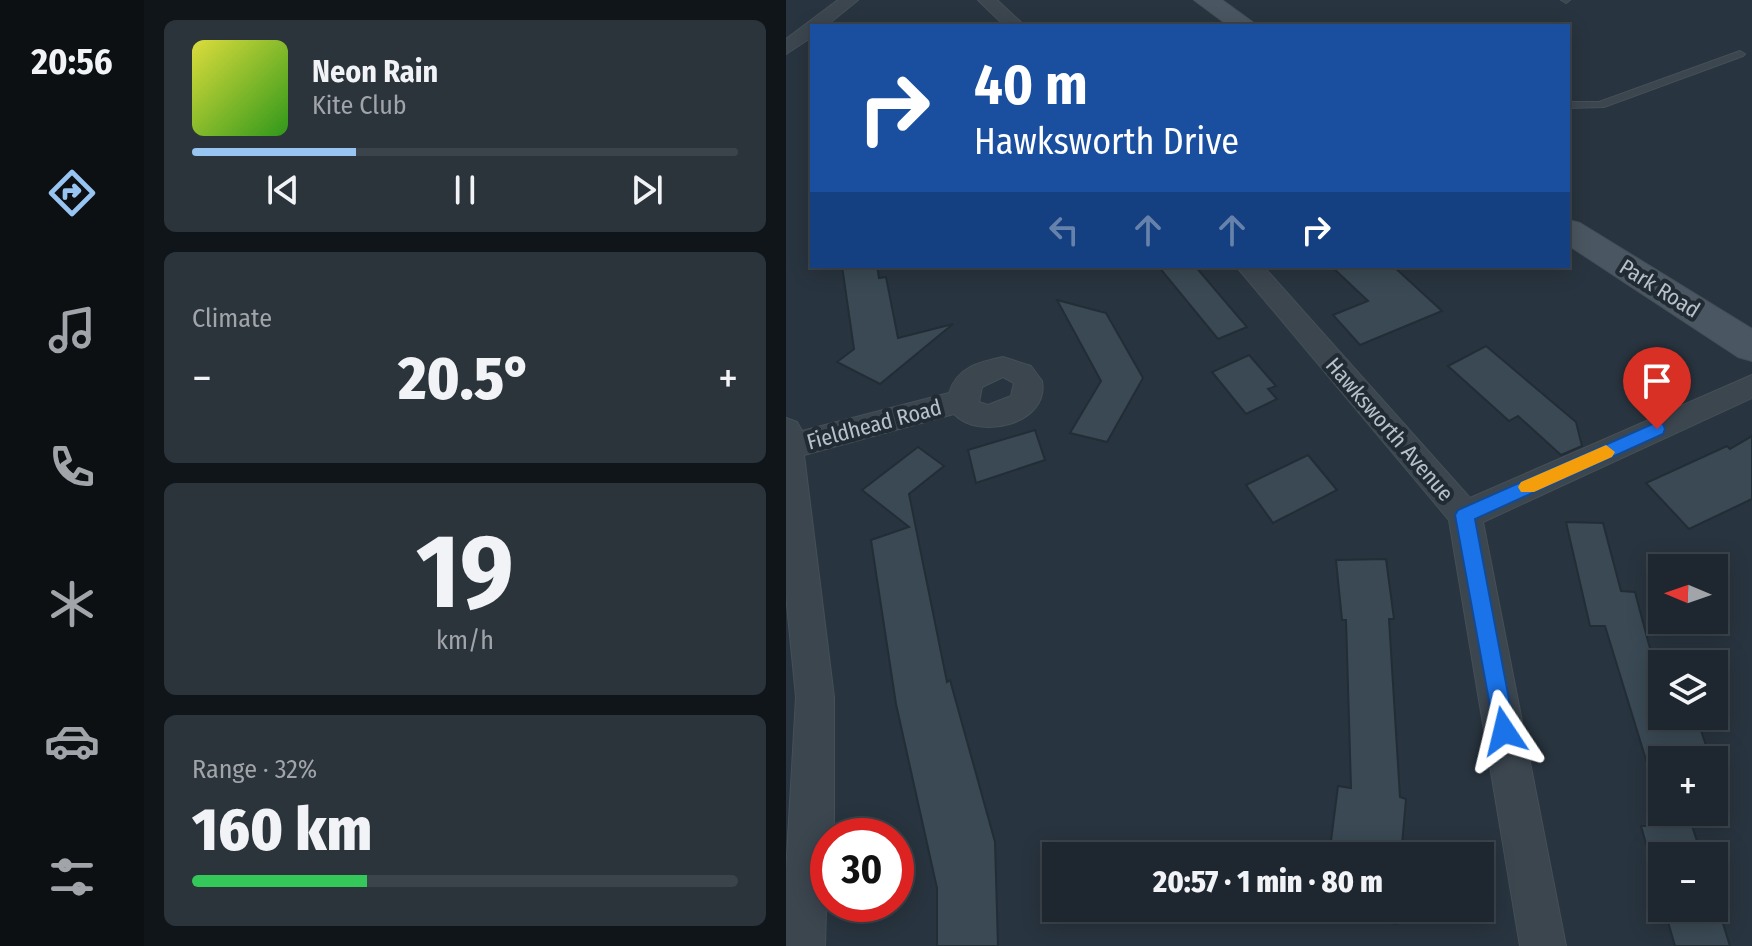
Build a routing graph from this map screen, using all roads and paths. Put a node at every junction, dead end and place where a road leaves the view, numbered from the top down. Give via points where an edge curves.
1 (849, 0) edge
2 (987, 0) edge
3 (1206, 0) edge
4 (817, 24) edge
5 (1014, 24) edge
6 (1243, 24) edge
7 (810, 29) edge
8 (786, 48) edge
9 (1740, 54) dead end
10 (1570, 105) edge
11 (1570, 231) edge
12 (1251, 268) edge
13 (1752, 347) edge
14 (1752, 386) edge
15 (961, 401) dead end
16 (787, 438) edge
17 (1465, 515) junction
18 (802, 946) edge
19 (1543, 946) edge

1 - 4 street
2 - 5 street
3 - 6 main road
7 - 8 street
9 - 10 lane via 1600,105
11 - 13 main road, Park Road
12 - 17 street, Hawksworth Avenue
14 - 17 street
15 - 16 street, Fieldhead Road
16 - 18 street, Fieldhead Road via 815,697
17 - 19 street, Hawksworth Avenue

